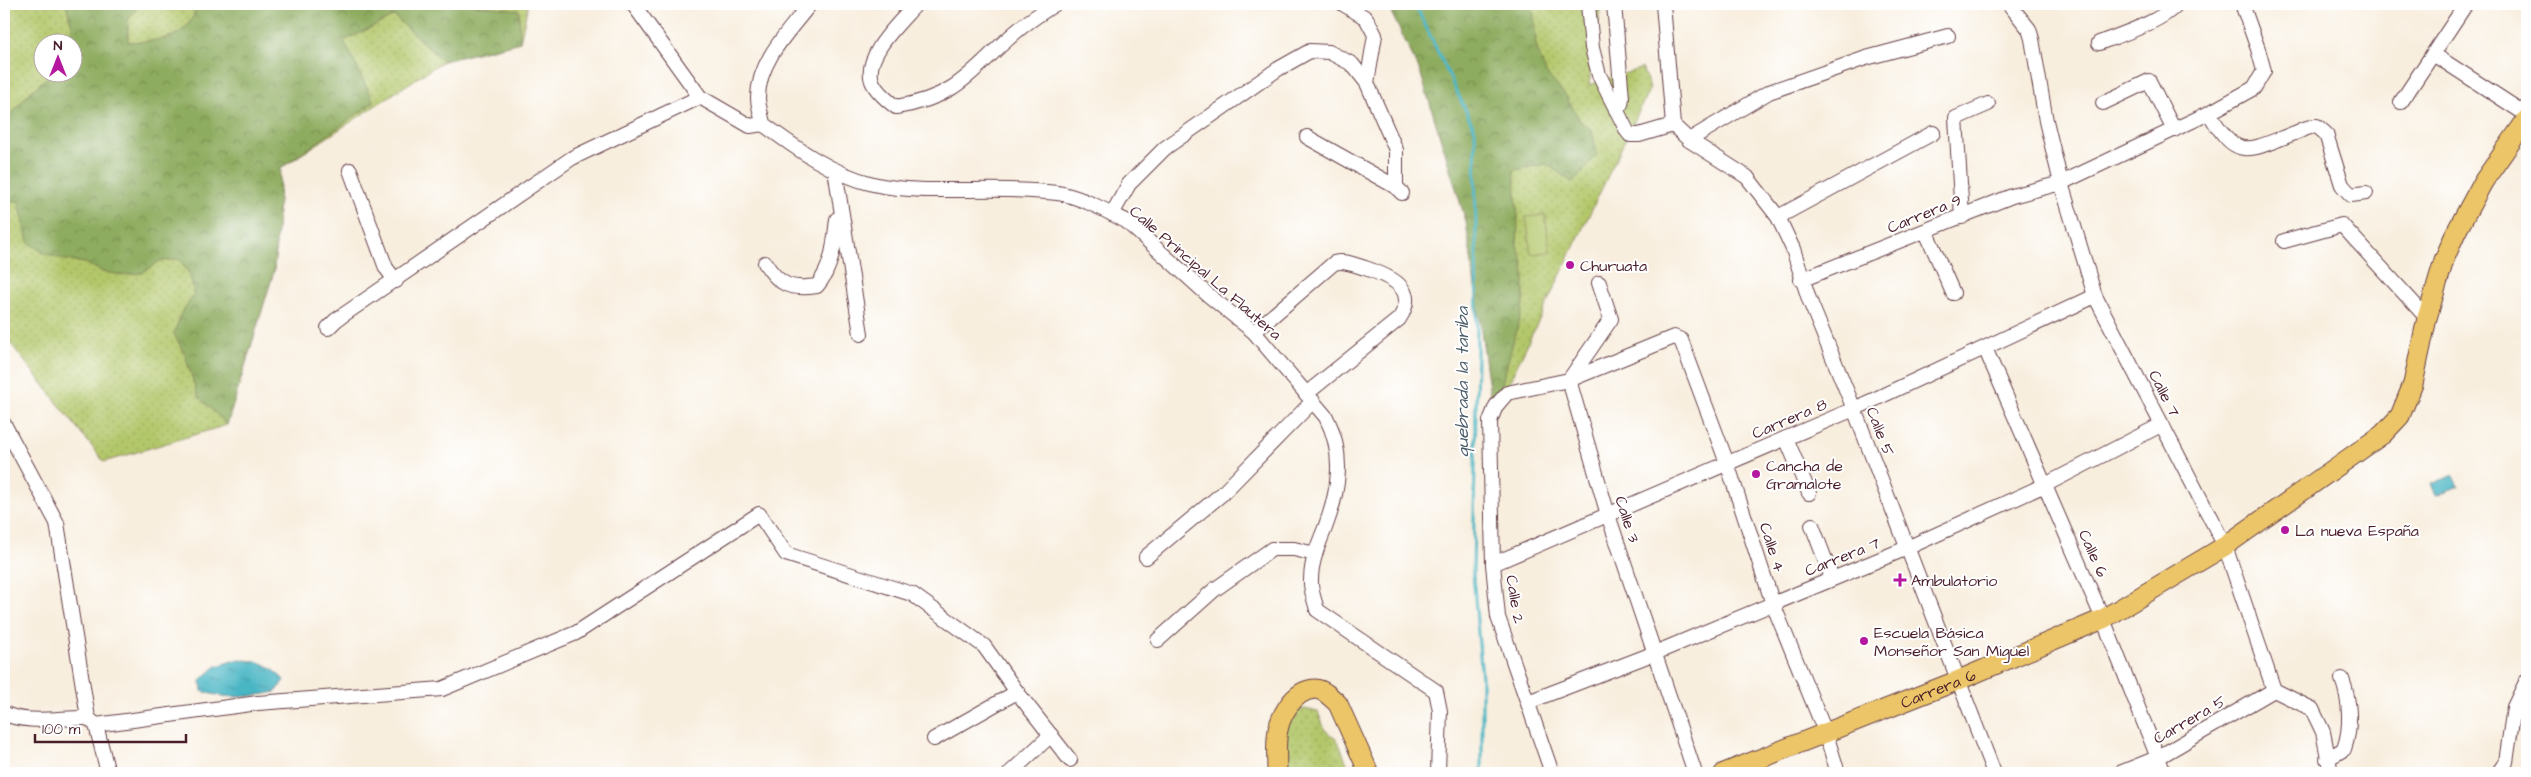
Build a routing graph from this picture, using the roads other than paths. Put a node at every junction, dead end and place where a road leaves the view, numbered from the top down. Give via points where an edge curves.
1 (633, 4) edge
2 (810, 4) edge
3 (916, 4) edge
4 (1055, 4) edge
5 (1343, 4) edge
6 (1588, 4) edge
7 (1614, 4) edge
8 (1663, 4) edge
9 (2009, 4) edge
10 (2177, 4) edge
11 (2242, 4) edge
12 (2464, 4) edge
13 (1948, 36) dead end
14 (2099, 43) dead end
15 (2432, 54) junction
16 (1367, 82) junction
17 (700, 97) junction
18 (2401, 102) dead end
19 (2103, 103) dead end
20 (1988, 104) dead end
21 (1616, 110) junction
22 (2209, 113) junction
23 (2527, 115) edge
24 (2527, 119) edge
25 (763, 124) junction
26 (1673, 125) junction
27 (2174, 130) junction
28 (1934, 133) dead end
29 (1307, 137) dead end
30 (1687, 138) junction
31 (350, 170) dead end
32 (834, 170) junction
33 (2062, 183) junction
34 (2366, 193) dead end
35 (840, 201) junction
36 (1112, 214) junction
37 (1778, 217) junction
38 (1962, 217) junction
39 (1926, 232) junction
40 (2284, 241) dead end
41 (765, 263) dead end
42 (1802, 280) junction
43 (396, 281) junction
44 (1600, 283) dead end
45 (1953, 293) dead end
46 (2095, 296) junction
47 (2427, 318) junction
48 (328, 328) dead end
49 (1254, 332) junction
50 (862, 334) dead end
51 (1985, 348) junction
52 (1569, 380) junction
53 (1310, 398) junction
54 (1854, 409) junction
55 (4, 424) edge
56 (2161, 424) junction
57 (1786, 438) junction
58 (1728, 464) junction
59 (2045, 485) junction
60 (1810, 494) dead end
61 (1608, 515) junction
62 (1812, 525) dead end
63 (2225, 546) junction
64 (1907, 548) junction
65 (1315, 554) junction
66 (1146, 557) dead end
67 (1493, 564) junction
68 (1832, 578) junction
69 (1773, 604) junction
70 (2103, 619) junction
71 (1158, 640) dead end
72 (1655, 653) junction
73 (2342, 679) dead end
74 (1959, 680) junction
75 (2527, 680) edge
76 (2274, 690) junction
77 (1017, 692) junction
78 (1528, 702) junction
79 (4, 713) edge
80 (92, 721) junction
81 (1826, 734) junction
82 (1051, 736) junction
83 (934, 739) dead end
84 (2156, 758) junction
85 (2327, 759) junction
86 (1070, 760) dead end
87 (2503, 769) edge
88 (108, 773) edge
89 (1010, 773) edge
90 (1277, 773) edge
91 (1369, 773) edge
92 (1438, 773) edge
93 (1552, 773) edge
94 (1695, 773) edge
95 (1724, 773) edge
96 (1838, 773) edge
97 (1994, 773) edge
98 (2120, 773) edge
99 (2164, 773) edge
100 (2331, 773) edge

1 - 17 street
2 - 25 street via 765,68 758,97
3 - 4 street via 879,46 872,63 872,81 896,107 919,104 958,86 1022,27
5 - 16 street via 1366,18 1375,35
6 - 21 street via 1595,61
7 - 21 street via 1622,98
8 - 26 street
9 - 33 street, Calle 7 via 2032,39 2046,121
10 - 14 street via 2144,24
11 - 22 street, Carrera 9 via 2264,71 2254,88
12 - 15 street
13 - 30 street via 1866,58 1770,92
15 - 18 street
15 - 23 street
16 - 29 street via 1396,150 1399,190
16 - 36 street via 1352,64 1329,52 1310,51 1278,69 1165,148 1129,184
17 - 25 street via 750,126
17 - 43 street via 572,158
19 - 27 street via 2149,81
20 - 38 street via 1956,118
21 - 26 street via 1633,136
22 - 27 street, Carrera 9
22 - 34 street via 2228,142 2242,148 2317,126 2326,134 2342,184 2351,195
24 - 47 main road, Carrera 6 via 2483,182 2456,232
25 - 32 street, Calle Principal La Flautera
26 - 30 street, Calle 5
27 - 33 street, Carrera 9
28 - 37 street
30 - 37 street, Calle 5 via 1747,178
31 - 43 street via 386,268
32 - 35 street
32 - 36 street, Calle Principal La Flautera via 874,184 1062,194
33 - 38 street, Carrera 9 via 2012,196
33 - 46 street, Calle 7
35 - 41 street via 835,244 826,276 817,286 800,289 786,285 774,278
35 - 50 street
36 - 49 street, Calle Principal La Flautera via 1126,221 1206,294
37 - 42 street, Calle 5 via 1793,249
38 - 39 street, Carrera 9
39 - 42 street, Carrera 9
39 - 45 street
40 - 47 street via 2342,226
42 - 54 street, Calle 5
43 - 48 street
44 - 52 street via 1611,320
46 - 51 street, Carrera 8
46 - 56 street, Calle 7
47 - 63 main road, Carrera 6 via 2413,384 2400,416 2383,434
49 - 53 street, Calle Principal La Flautera
49 - 53 street via 1334,263 1346,262 1396,281 1406,301 1399,319
51 - 54 street, Carrera 8
51 - 59 street, Calle 6
52 - 58 street, Calle 4 via 1671,338 1681,340
52 - 61 street, Calle 3
52 - 67 street, Calle 2 via 1507,393 1496,406 1490,421
53 - 65 street, Calle Principal La Flautera via 1334,432 1339,468 1331,511
53 - 66 street via 1223,493
54 - 57 street, Carrera 8
54 - 64 street, Calle 5
55 - 80 street via 57,523
56 - 59 street, Carrera 7
56 - 63 street, Calle 7
57 - 58 street, Carrera 8
57 - 60 street
58 - 61 street, Carrera 8
58 - 69 street, Calle 4
59 - 64 street, Carrera 7
59 - 70 street, Calle 6
61 - 67 street, Carrera 8
61 - 72 street, Calle 3
62 - 68 street
63 - 70 main road, Carrera 6
63 - 76 street, Calle 7
64 - 68 street, Carrera 7
64 - 74 street, Calle 5
65 - 71 street via 1294,548 1272,549 1214,590
65 - 92 street, Calle Principal La Flautera via 1310,581 1318,610 1436,691 1440,711
67 - 78 street, Calle 2 via 1498,617
68 - 69 street, Carrera 7
69 - 72 street, Carrera 7
69 - 81 street, Calle 4
70 - 74 main road, Carrera 6
70 - 84 street, Calle 6
72 - 78 street, Carrera 7
72 - 94 street, Calle 3
73 - 85 street via 2346,689 2349,735 2344,749
74 - 81 main road, Carrera 6
74 - 97 street, Calle 5
75 - 87 street via 2514,708
76 - 84 street, Carrera 5
76 - 85 street via 2312,710 2323,732
77 - 80 street via 984,646 912,594 786,554 759,514 576,634 442,690 258,703
77 - 82 street
77 - 83 street
78 - 93 street, Calle 2
79 - 80 street via 38,720
80 - 88 street
81 - 95 main road, Carrera 6
81 - 96 street, Calle 4
82 - 86 street
82 - 89 street
84 - 98 street, Carrera 5
84 - 99 street, Calle 6
85 - 100 street
90 - 91 main road via 1277,737 1281,718 1302,692 1317,689 1338,704

